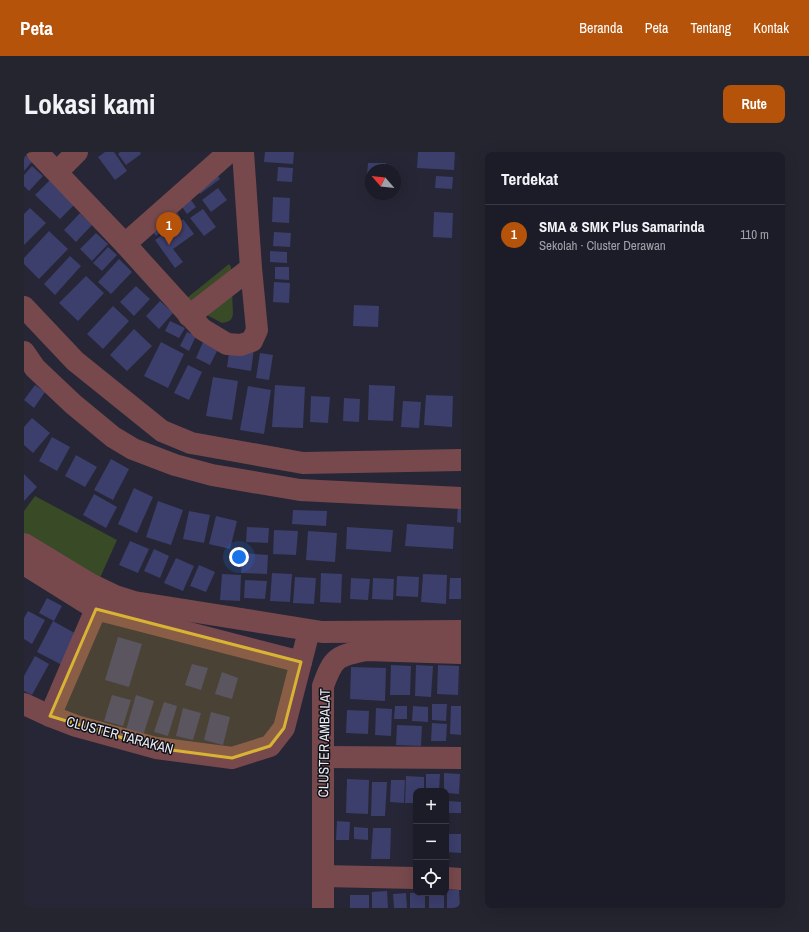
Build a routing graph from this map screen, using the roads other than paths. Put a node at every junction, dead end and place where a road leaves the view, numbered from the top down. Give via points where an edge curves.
1 (37, 152) edge
2 (77, 152) edge
3 (229, 152) edge
4 (243, 152) edge
5 (57, 172) junction
6 (125, 244) junction
7 (251, 268) junction
8 (24, 307) edge
9 (188, 316) junction
10 (24, 352) edge
11 (461, 460) edge
12 (303, 463) junction
13 (300, 490) junction
14 (461, 498) edge
15 (24, 544) edge
16 (24, 564) edge
17 (96, 609) junction
18 (309, 630) junction
19 (461, 631) edge
20 (461, 653) edge
21 (302, 658) junction
22 (24, 704) edge
23 (50, 716) junction
24 (323, 757) junction
25 (461, 758) edge
26 (322, 876) junction
27 (413, 878) edge
28 (449, 878) edge
29 (461, 879) edge
30 (323, 908) edge

1 - 5 street
2 - 5 street
3 - 6 street
4 - 7 street
5 - 6 street
6 - 9 street
7 - 9 street
7 - 9 street via 257,330 252,341 241,345 227,344 202,330
8 - 12 street via 76,361 162,432 192,443
10 - 13 street via 36,368 73,404 133,449 175,465 212,475
11 - 12 street
12 - 13 street
13 - 14 street
15 - 18 street via 90,584 134,602
16 - 17 street
17 - 21 street
17 - 23 street
18 - 19 street
18 - 21 street, CLUSTER TARAKAN
20 - 24 street, CLUSTER AMBALAT via 366,650 337,659 330,668 323,686
21 - 23 street, CLUSTER TARAKAN via 284,728 270,746 232,758 156,748 76,726
22 - 23 street, CLUSTER TARAKAN
24 - 25 street
24 - 26 street, CLUSTER AMBALAT
26 - 27 street
26 - 30 street, CLUSTER AMBALAT
28 - 29 street

